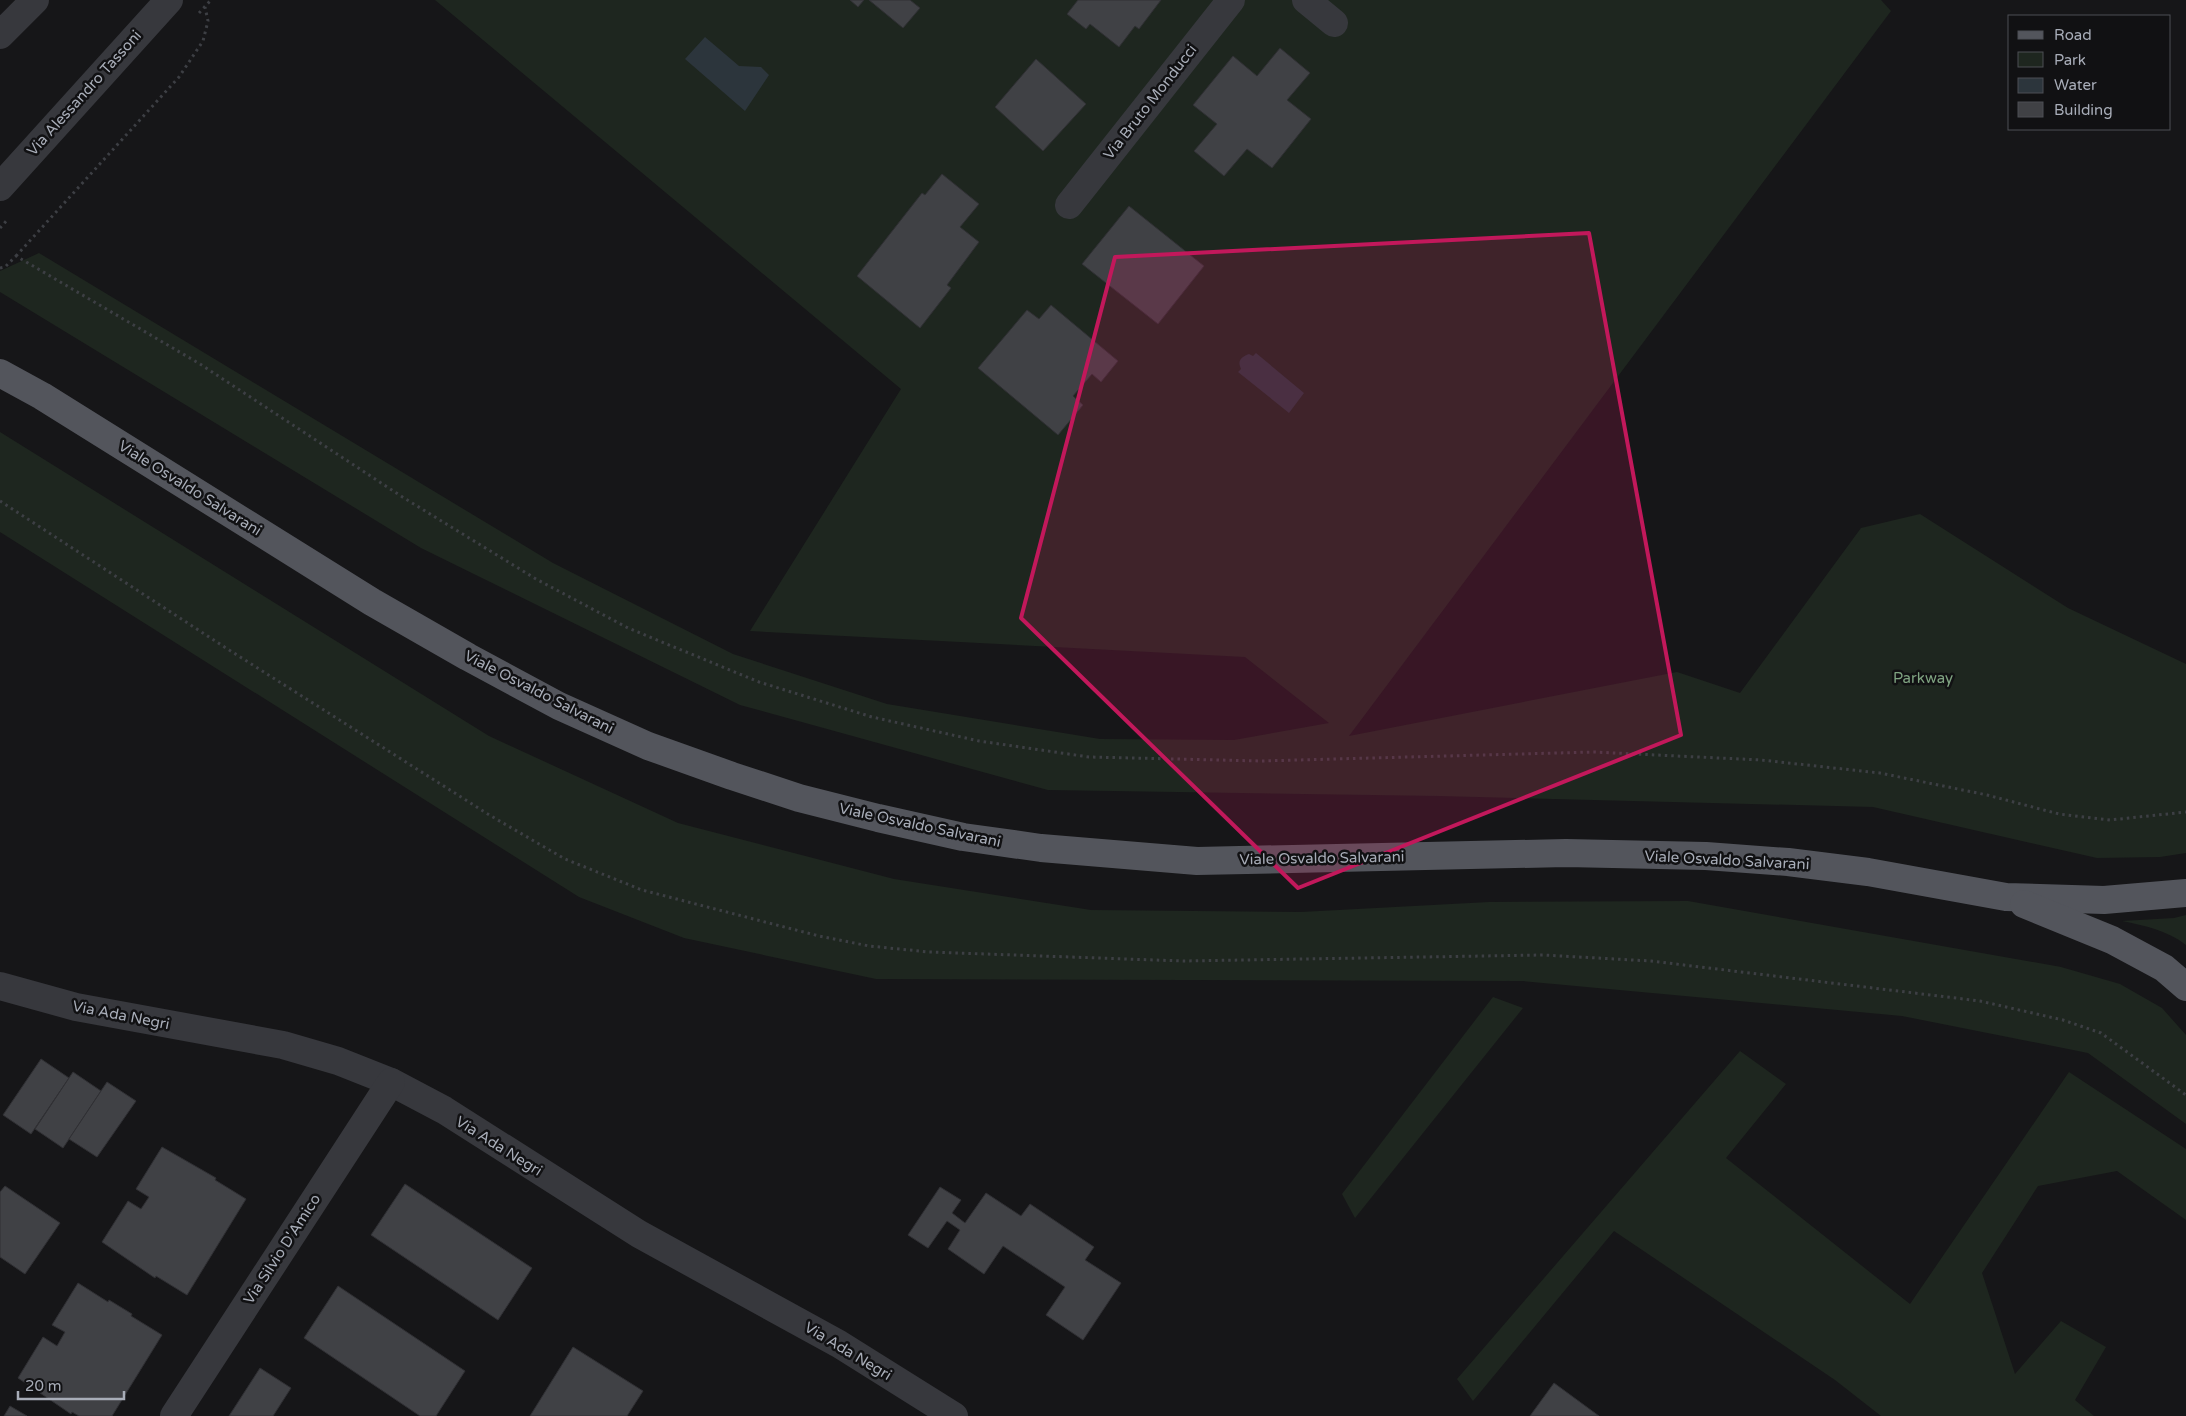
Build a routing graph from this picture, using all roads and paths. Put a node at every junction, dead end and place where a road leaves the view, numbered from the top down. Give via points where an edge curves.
1 (35, 0) edge
2 (169, 0) edge
3 (1231, 0) edge
4 (1306, 0) edge
5 (205, 7) dead end
6 (1334, 23) dead end
7 (0, 35) edge
8 (0, 187) edge
9 (1069, 205) dead end
10 (16, 256) junction
11 (0, 268) edge
12 (0, 373) edge
13 (2186, 812) edge
14 (2186, 893) edge
15 (2006, 897) junction
16 (0, 986) edge
17 (2186, 987) edge
18 (391, 1082) junction
19 (174, 1416) edge
20 (954, 1416) edge

1 - 7 street
2 - 8 street, Via Alessandro Tassoni
3 - 9 street, Via Bruto Monducci
4 - 6 street
5 - 10 path via 208,21 203,41 188,65
10 - 11 path
10 - 13 path via 200,364 404,498 536,579 628,628 759,682 872,717 979,741 1089,757 1261,761 1594,752 1761,760 1880,773 2059,814 2110,820
12 - 15 main road, Viale Osvaldo Salvarani via 372,602 559,706 648,746 799,798 963,837 1112,855 1197,861 1566,853 1706,856 1868,872
14 - 15 main road, Viale Osvaldo Salvarani via 2104,900
15 - 17 main road, Viale Osvaldo Salvarani via 2112,940 2164,968
16 - 18 street, Via Ada Negri via 76,1007 282,1045 338,1060
18 - 19 street, Via Silvio D'Amico
18 - 20 street, Via Ada Negri via 444,1110 639,1234 839,1344

